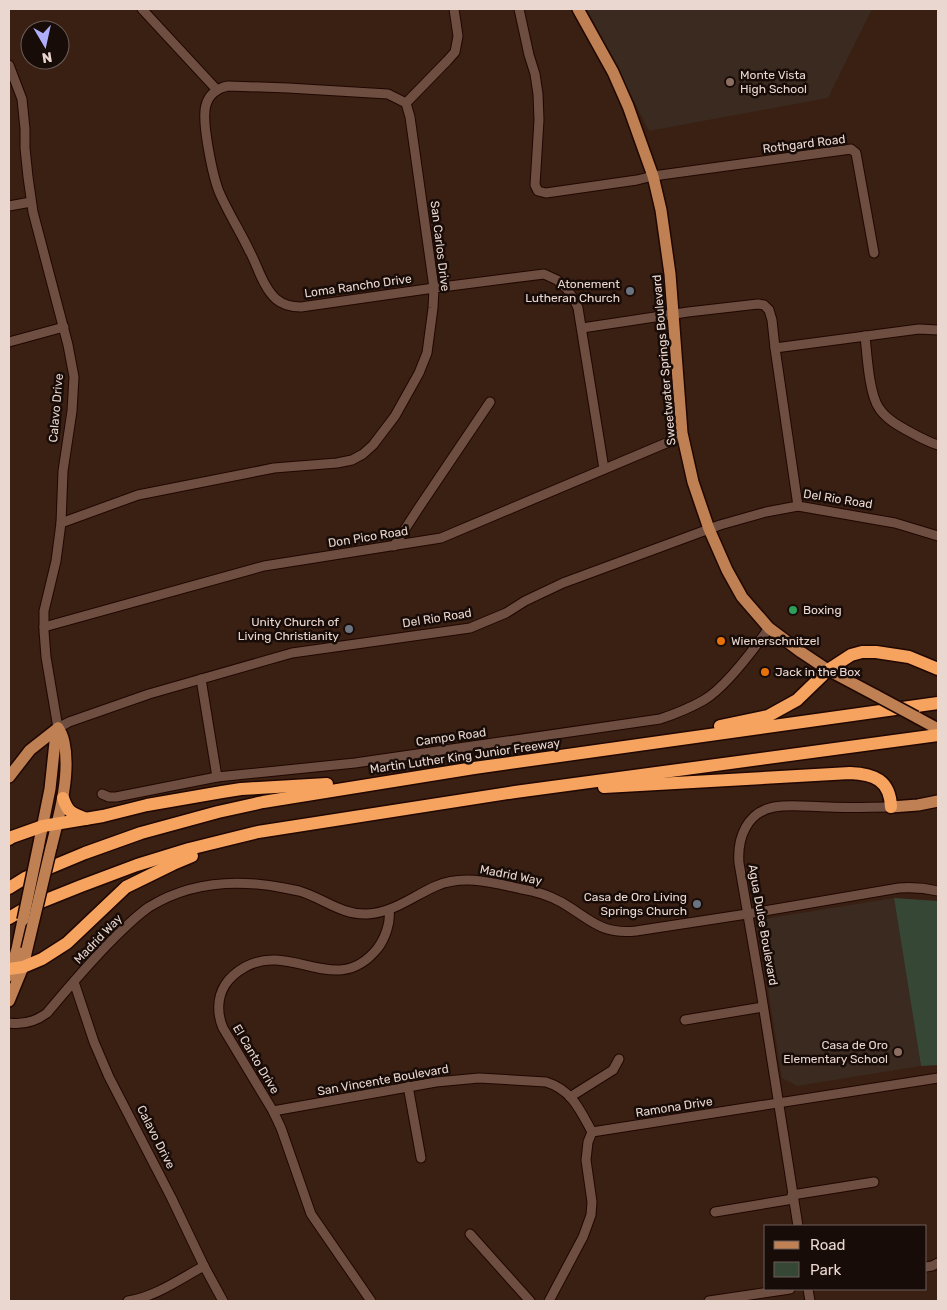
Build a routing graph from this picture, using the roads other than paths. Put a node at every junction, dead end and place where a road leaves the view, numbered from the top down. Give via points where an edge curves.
1 (142, 9) edge
2 (454, 9) edge
3 (519, 9) edge
4 (578, 9) edge
5 (9, 66) edge
6 (217, 90) junction
7 (406, 103) junction
8 (653, 176) junction
9 (31, 202) junction
10 (9, 206) edge
11 (874, 253) dead end
12 (434, 288) junction
13 (673, 314) junction
14 (64, 327) junction
15 (582, 328) junction
16 (938, 330) edge
17 (865, 336) junction
18 (9, 342) edge
19 (775, 348) junction
20 (490, 402) dead end
21 (682, 433) junction
22 (938, 445) edge
23 (604, 469) junction
24 (798, 506) junction
25 (62, 523) junction
26 (709, 529) junction
27 (938, 536) edge
28 (394, 546) junction
29 (44, 627) junction
30 (769, 628) junction
31 (938, 669) edge
32 (828, 670) junction
33 (202, 679) junction
34 (938, 703) edge
35 (58, 728) junction
36 (938, 730) edge
37 (938, 735) edge
38 (546, 758) junction
39 (9, 777) edge
40 (217, 777) junction
41 (374, 783) junction
42 (515, 792) junction
43 (102, 794) dead end
44 (63, 798) junction
45 (938, 801) edge
46 (891, 807) junction
47 (86, 819) junction
48 (57, 824) junction
49 (43, 826) junction
50 (243, 835) junction
51 (9, 839) edge
52 (9, 888) edge
53 (938, 891) edge
54 (389, 910) junction
55 (747, 914) junction
56 (9, 918) edge
57 (22, 949) junction
58 (13, 970) edge
59 (74, 982) junction
60 (9, 1001) edge
61 (763, 1007) junction
62 (685, 1020) dead end
63 (9, 1023) edge
64 (619, 1059) dead end
65 (938, 1078) edge
66 (408, 1086) junction
67 (570, 1096) junction
68 (778, 1103) junction
69 (273, 1112) junction
70 (592, 1132) junction
71 (421, 1158) dead end
72 (874, 1182) dead end
73 (793, 1197) junction
74 (715, 1212) dead end
75 (798, 1225) edge
76 (470, 1234) dead end
77 (204, 1266) junction
78 (783, 1290) edge
79 (128, 1301) edge
80 (223, 1301) edge
81 (371, 1301) edge
82 (530, 1301) edge
83 (549, 1301) edge
84 (709, 1301) edge

1 - 6 street
2 - 7 street via 458,36 454,52
3 - 8 street, Rothgard Road via 538,94 536,189 546,193
4 - 8 main road, Sweetwater Springs Boulevard via 613,72
5 - 9 street, Calavo Drive via 22,99
6 - 7 street via 232,86 388,94
6 - 12 street, Loma Rancho Drive via 205,110 213,172 220,194 277,300 288,306 300,307
7 - 12 street, San Carlos Drive
8 - 11 street, Rothgard Road via 851,149 856,153
8 - 13 main road, Sweetwater Springs Boulevard via 661,210
9 - 10 street
9 - 14 street, Calavo Drive
12 - 15 street, Loma Rancho Drive via 544,274 557,280 572,295
12 - 25 street, San Carlos Drive via 427,353 419,373 395,416 363,454 337,463 274,468 138,495
13 - 15 street
13 - 19 street via 764,305 772,320
13 - 21 main road, Sweetwater Springs Boulevard
14 - 18 street
14 - 25 street, Calavo Drive via 74,377 63,471
15 - 23 street, Loma Rancho Drive
16 - 17 street via 919,329
17 - 19 street
17 - 22 street via 872,390 880,410 898,426
19 - 24 street
20 - 28 street
21 - 23 street, Don Pico Road via 671,441
21 - 26 main road, Sweetwater Springs Boulevard via 693,482
23 - 28 street, Don Pico Road via 440,538
24 - 26 street, Del Rio Road
24 - 27 street, Del Rio Road via 895,523
25 - 29 street, Calavo Drive via 44,611
26 - 30 main road, Sweetwater Springs Boulevard via 742,597
26 - 33 street, Del Rio Road via 563,583 470,628 292,653
28 - 29 street, Don Pico Road via 264,566
29 - 35 street, Calavo Drive
30 - 32 main road, Sweetwater Springs Boulevard
30 - 40 street, Campo Road via 724,684 704,700 660,719 355,763
31 - 32 highway via 909,658 862,652
32 - 36 main road, Sweetwater Springs Boulevard, bridge
32 - 38 highway via 797,700 768,716
33 - 35 street, Del Rio Road via 149,694
33 - 40 street
34 - 38 highway, Martin Luther King Junior Freeway
35 - 39 main road, Del Rio Road via 30,750
35 - 44 main road, Calavo Drive via 66,756
35 - 49 main road, Calavo Drive
37 - 42 highway
38 - 41 highway, Martin Luther King Junior Freeway
40 - 43 street, Campo Road via 116,798
41 - 47 highway via 241,789
41 - 52 highway, Martin Luther King Junior Freeway via 263,802 141,833 85,853
42 - 46 highway via 850,773 872,776 883,783 888,790
42 - 50 highway
44 - 47 highway via 72,814
44 - 48 main road, Calavo Drive
45 - 46 main road, Agua Dulce Boulevard
46 - 55 street, Agua Dulce Boulevard via 779,806 754,816 742,833 738,850
47 - 48 highway
48 - 49 highway
48 - 57 main road, Calavo Drive, bridge
49 - 51 highway
49 - 57 main road, Calavo Drive, bridge via 29,892
50 - 56 highway via 137,865 26,908
50 - 58 highway via 126,887 67,943 42,959
53 - 55 street, Madrid Way via 898,888
54 - 55 street, Madrid Way via 451,881 479,880 544,894 601,928 619,932
54 - 59 street, Madrid Way via 353,913 300,891 264,885 230,883 196,887 171,896 144,912 107,945
54 - 69 street, El Canto Drive via 381,944 356,967 332,971 265,960 242,969 224,987 218,1013 221,1024
55 - 61 street, Agua Dulce Boulevard
57 - 58 main road
58 - 60 main road
59 - 63 street, Madrid Way via 43,1016 27,1023
59 - 77 street, Calavo Drive via 99,1054
61 - 62 street
61 - 68 street, Agua Dulce Boulevard
64 - 67 street via 613,1070
65 - 68 street, Ramona Drive
66 - 67 street, San Vincente Boulevard via 472,1079 546,1082
66 - 69 street, San Vincente Boulevard
66 - 71 street
67 - 70 street, San Vincente Boulevard
68 - 70 street, Ramona Drive
68 - 73 street, Agua Dulce Boulevard
69 - 81 street, El Canto Drive via 311,1214
70 - 83 street via 586,1160 592,1215 584,1238
72 - 73 street
73 - 74 street
73 - 75 street, Agua Dulce Boulevard
76 - 82 street
77 - 79 street via 155,1293
77 - 80 street, Calavo Drive
78 - 84 street

